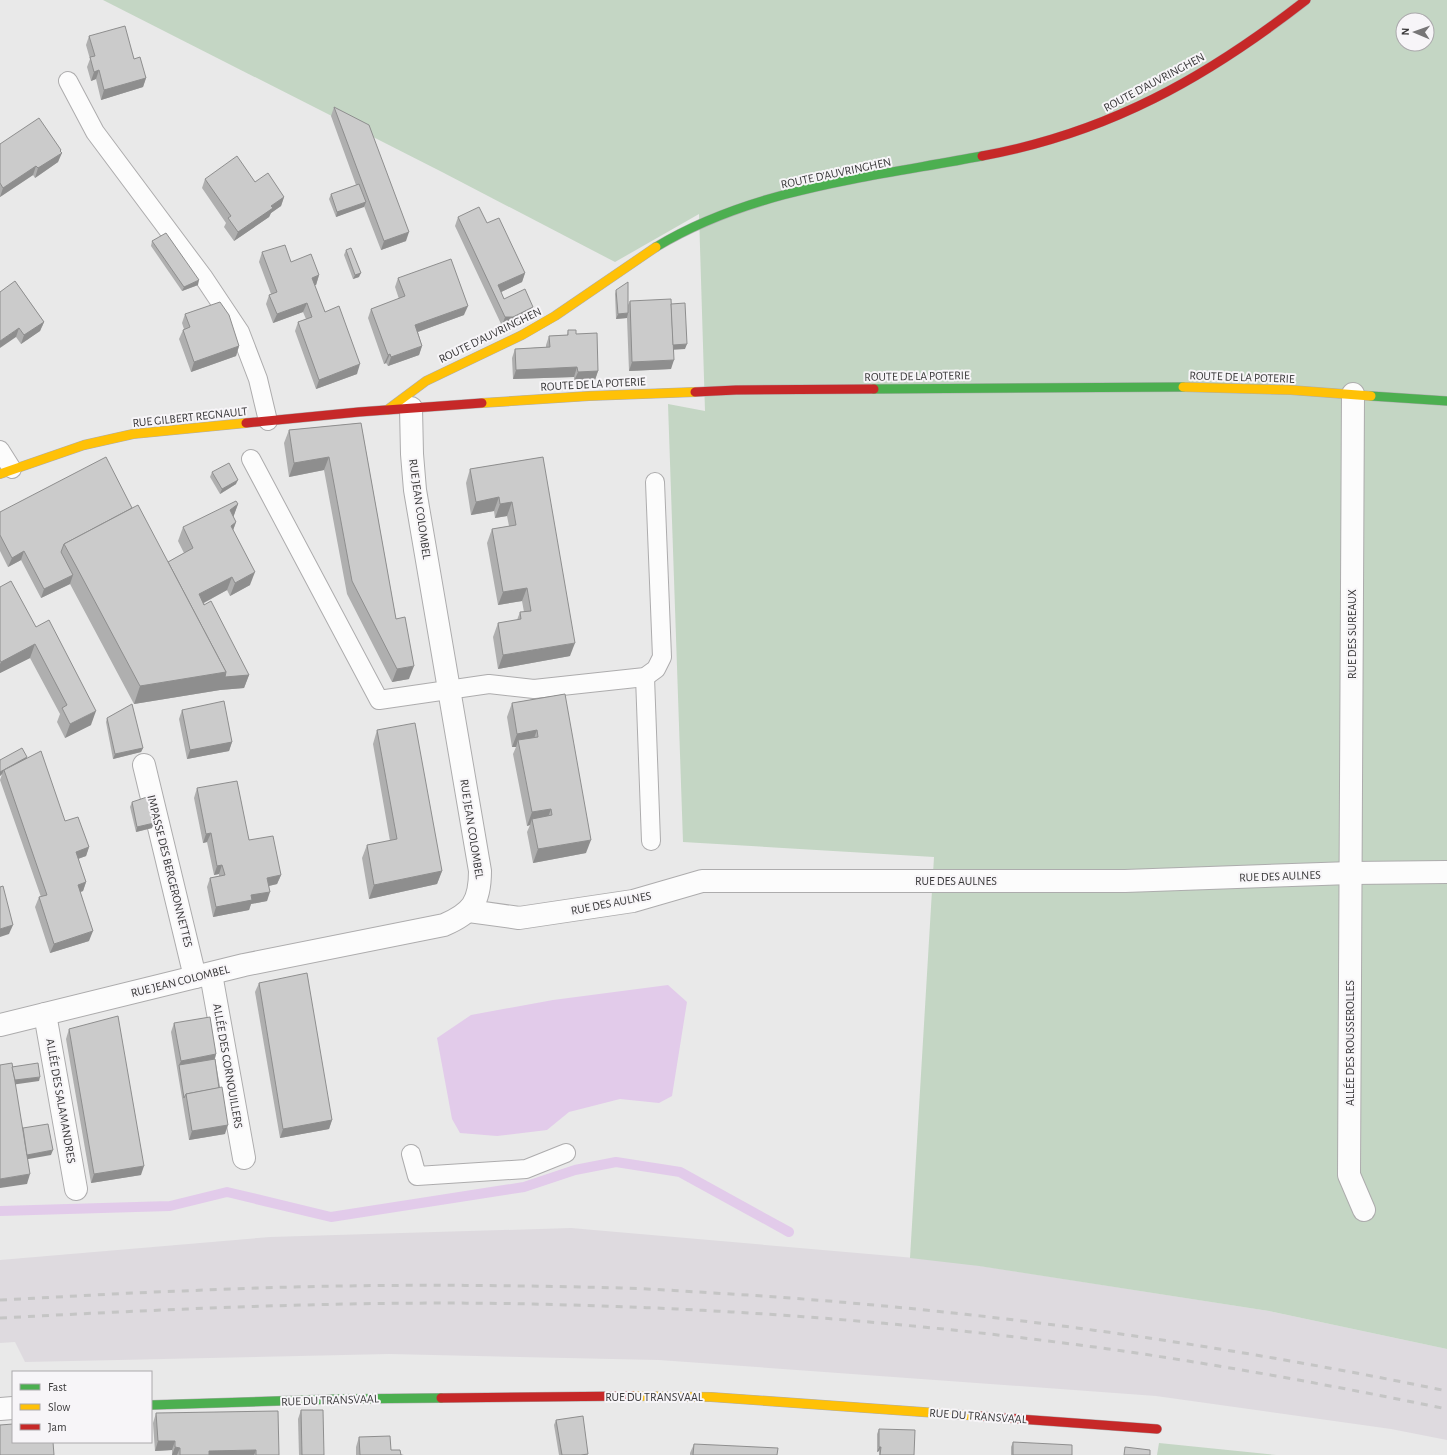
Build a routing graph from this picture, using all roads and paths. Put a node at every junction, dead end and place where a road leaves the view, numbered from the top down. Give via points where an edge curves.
1 (1306, 0) edge
2 (68, 81) dead end
3 (1353, 394) junction
4 (1447, 401) edge
5 (411, 408) junction
6 (387, 410) junction
7 (268, 421) junction
8 (0, 450) edge
9 (251, 459) dead end
10 (6, 472) edge
11 (655, 482) dead end
12 (645, 677) junction
13 (449, 690) junction
14 (144, 765) dead end
15 (651, 840) dead end
16 (1447, 872) edge
17 (1351, 873) junction
18 (469, 911) junction
19 (203, 975) junction
20 (45, 1014) junction
21 (0, 1025) edge
22 (566, 1153) dead end
23 (411, 1154) dead end
24 (244, 1158) dead end
25 (76, 1189) dead end
26 (1364, 1210) dead end
27 (152, 1405) edge
28 (12, 1408) edge
29 (0, 1409) edge
30 (1157, 1429) dead end

1 - 6 street, ROUTE D'AUVRINGHEN via 1247,44 1199,74 1143,104 1086,129 1007,152 819,187 743,208 693,227 636,259 550,319 515,339 425,382
2 - 7 lane via 95,132 204,278 240,332 258,380
3 - 4 street, ROUTE DE LA POTERIE
3 - 5 street, ROUTE DE LA POTERIE via 1186,387 736,390 589,396
3 - 17 street, RUE DES SUREAUX
5 - 6 street, ROUTE DE LA POTERIE
5 - 13 street, RUE JEAN COLOMBEL via 415,490
6 - 7 street, RUE GILBERT REGNAULT
7 - 10 street, RUE GILBERT REGNAULT via 133,434 84,445
8 - 10 lane
9 - 13 lane via 379,700
11 - 12 lane via 662,657 656,669
12 - 13 lane via 534,689 489,684
12 - 15 lane
13 - 18 street, RUE JEAN COLOMBEL via 480,871 480,886
14 - 19 street, IMPASSE DES BERGERONNETTES
16 - 17 street, RUE DES AULNES
17 - 18 street, RUE DES AULNES via 1125,881 702,881 633,901 519,918
17 - 26 street, ALLÉE DES ROUSSEROLLES via 1349,1174
18 - 19 street, RUE JEAN COLOMBEL via 444,925
19 - 20 street, RUE JEAN COLOMBEL
19 - 24 street, ALLÉE DES CORNOUILLERS
20 - 21 street, RUE JEAN COLOMBEL
20 - 25 street, ALLÉE DES SALAMANDRES
22 - 23 lane via 526,1169 417,1176
27 - 30 street, RUE DU TRANSVAAL via 338,1399 678,1396
28 - 29 street

